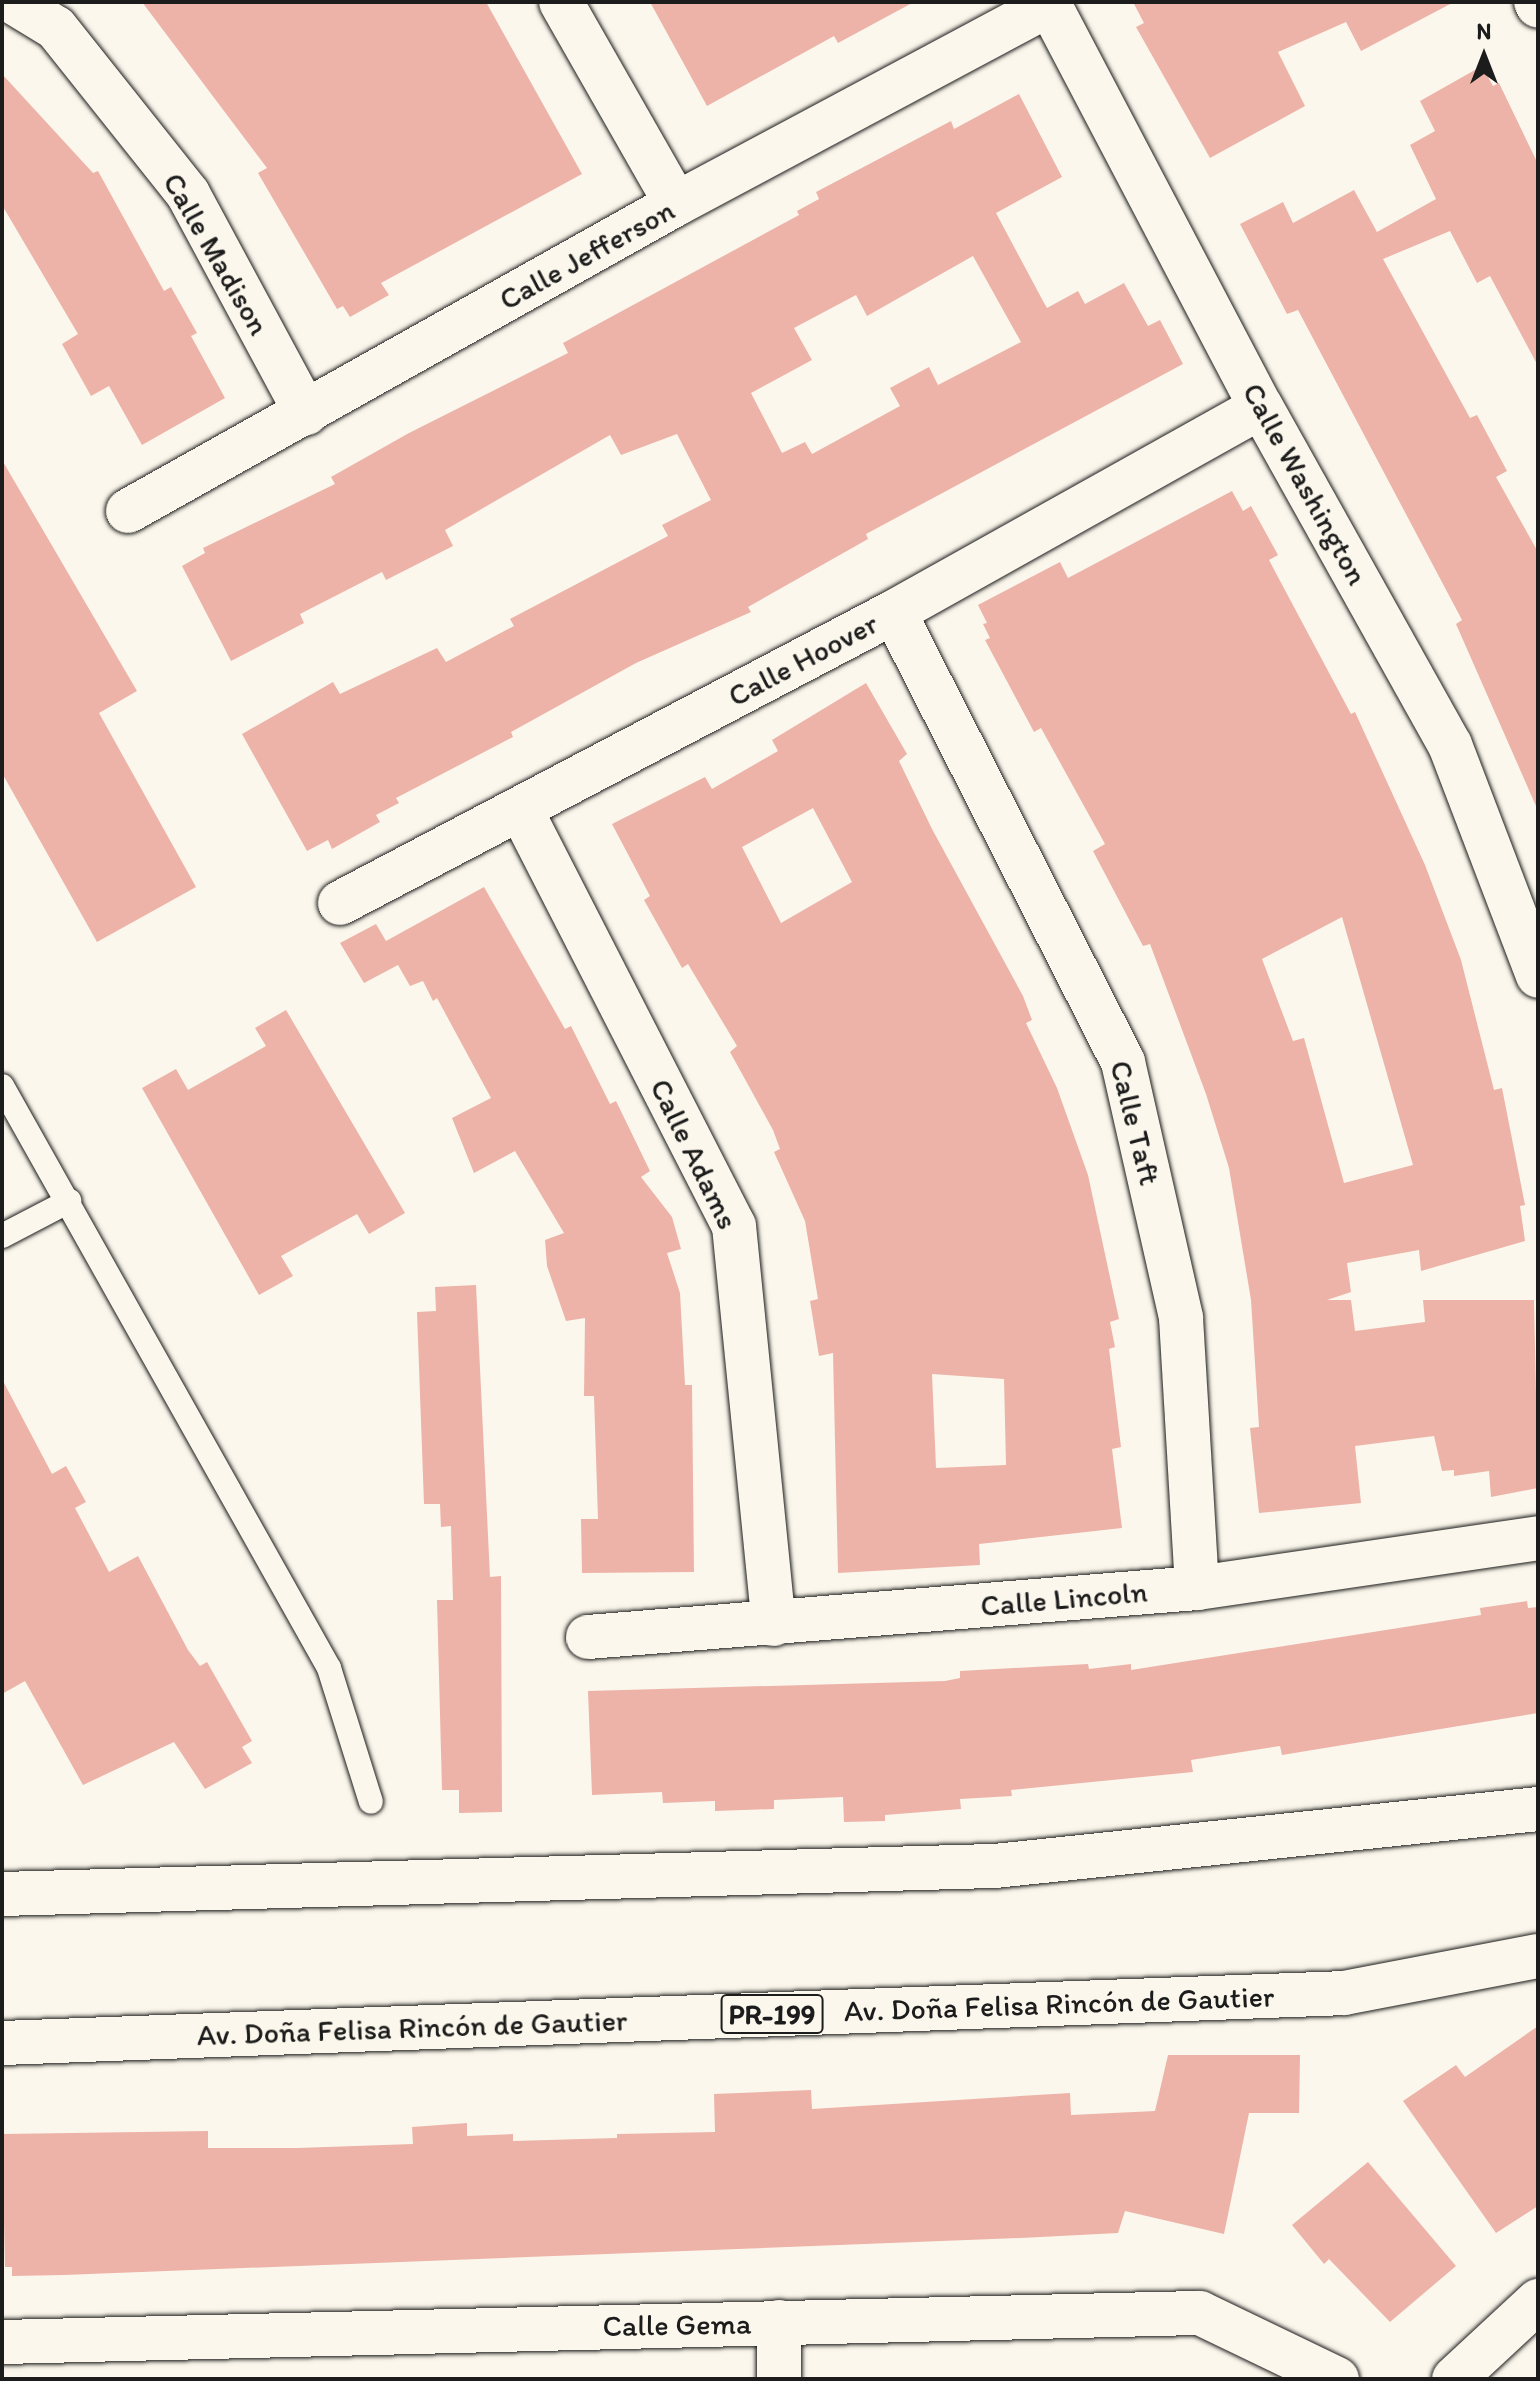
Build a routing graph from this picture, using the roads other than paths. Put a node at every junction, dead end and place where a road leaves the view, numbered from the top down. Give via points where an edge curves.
1 (13, 2) edge
2 (561, 2) edge
3 (1048, 3) edge
4 (676, 204) junction
5 (1261, 407) junction
6 (306, 413) junction
7 (128, 511) dead end
8 (894, 612) junction
9 (521, 810) junction
10 (340, 903) dead end
11 (1538, 976) edge
12 (2, 1086) edge
13 (69, 1201) junction
14 (2, 1236) edge
15 (1538, 1538) edge
16 (1197, 1588) junction
17 (774, 1624) junction
18 (588, 1637) dead end
19 (371, 1802) dead end
20 (1538, 1809) edge
21 (2, 1894) edge
22 (1538, 1956) edge
23 (2, 2043) edge
24 (1538, 2301) edge
25 (779, 2322) junction
26 (2, 2342) edge
27 (779, 2379) edge
28 (1337, 2379) edge
29 (1454, 2379) edge

1 - 6 street, Calle Madison via 56,28 188,194
2 - 4 street
3 - 4 street, Calle Jefferson
3 - 5 street, Calle Washington
4 - 6 street, Calle Jefferson
5 - 8 street, Calle Hoover
5 - 11 street, Calle Washington via 1450,745
6 - 7 street, Calle Jefferson
8 - 9 street, Calle Hoover
8 - 16 street, Calle Taft via 1123,1062 1181,1318
9 - 10 street, Calle Hoover
9 - 17 street, Calle Adams via 734,1226
12 - 13 lane
13 - 14 lane
13 - 19 lane via 329,1668
15 - 16 street, Calle Lincoln
16 - 17 street, Calle Lincoln
17 - 18 street, Calle Lincoln
20 - 21 street via 995,1866
22 - 23 street, Av. Doña Felisa Rincón de Gautier / PR-199 via 1344,1993
24 - 29 street
25 - 26 street, Calle Gema
25 - 27 street
25 - 28 street, Calle Gema via 1200,2313

